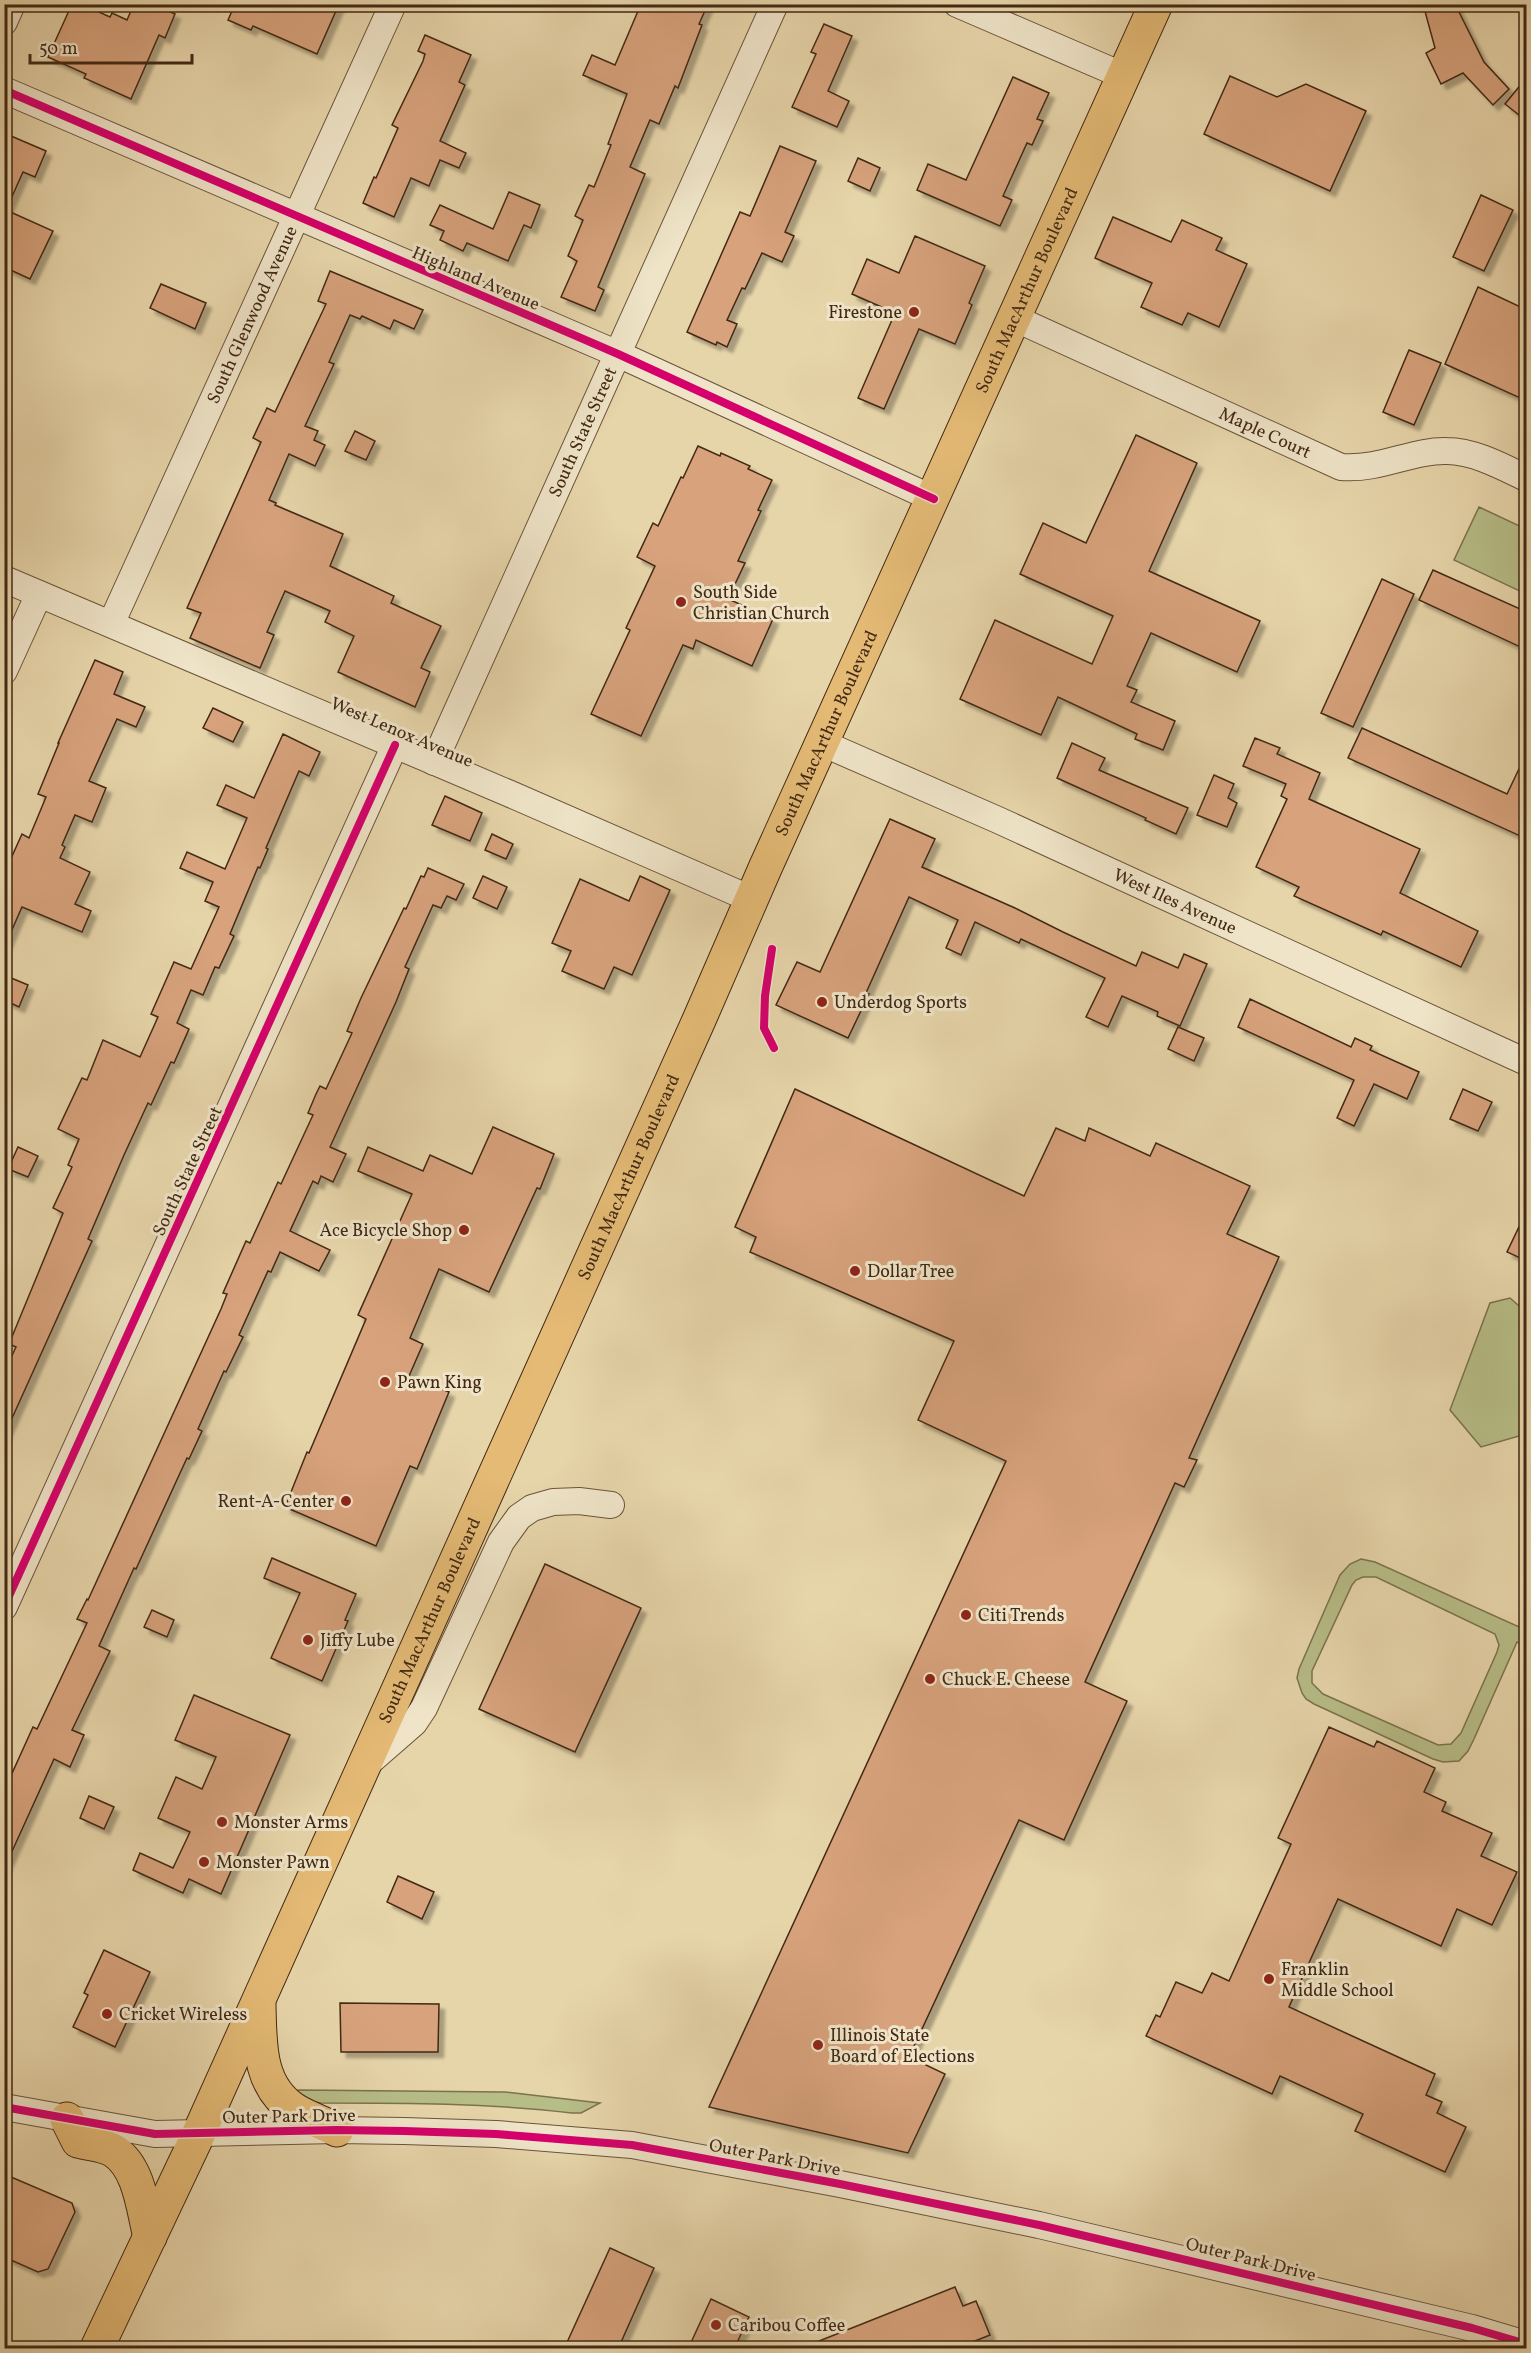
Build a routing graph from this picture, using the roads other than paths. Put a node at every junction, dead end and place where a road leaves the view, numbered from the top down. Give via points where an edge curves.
1 (12, 4) edge
2 (393, 4) edge
3 (775, 4) edge
4 (957, 4) edge
5 (1156, 4) edge
6 (4, 22) edge
7 (1124, 76) junction
8 (4, 90) edge
9 (296, 217) junction
10 (1014, 318) junction
11 (618, 354) junction
12 (1527, 478) edge
13 (934, 499) junction
14 (4, 579) edge
15 (39, 594) junction
16 (111, 624) junction
17 (4, 671) edge
18 (822, 743) junction
19 (395, 745) junction
20 (434, 762) junction
21 (752, 899) junction
22 (1527, 1062) edge
23 (611, 1505) dead end
24 (4, 1607) edge
25 (360, 1771) junction
26 (258, 1999) junction
27 (4, 2107) edge
28 (67, 2119) junction
29 (337, 2130) junction
30 (199, 2133) junction
31 (150, 2237) junction
32 (1527, 2344) edge
33 (97, 2349) edge

1 - 6 street
2 - 9 street, South Glenwood Avenue
3 - 11 street, South State Street
4 - 7 street
5 - 7 main road, South MacArthur Boulevard
7 - 10 main road, South MacArthur Boulevard
8 - 9 street, Highland Avenue
9 - 11 street, Highland Avenue
9 - 16 street, South Glenwood Avenue
10 - 12 street, Maple Court via 1341,467 1376,466 1447,451 1466,453
10 - 13 main road, South MacArthur Boulevard
11 - 13 street, Highland Avenue
11 - 20 street, South State Street
13 - 18 main road, South MacArthur Boulevard
14 - 15 street, West Lenox Avenue
15 - 16 street, West Lenox Avenue
15 - 17 street
16 - 19 street, West Lenox Avenue
18 - 21 main road, South MacArthur Boulevard
18 - 22 street, West Iles Avenue
19 - 20 street, West Lenox Avenue
19 - 24 street, South State Street
20 - 21 street, West Lenox Avenue
21 - 25 main road, South MacArthur Boulevard
23 - 25 street via 579,1500 553,1502 519,1517 501,1542 424,1708 414,1723
25 - 26 main road, South MacArthur Boulevard
26 - 29 main road via 262,2056 272,2088 295,2109
26 - 30 main road, South MacArthur Boulevard
27 - 28 street, Outer Park Drive
28 - 30 street, Outer Park Drive via 155,2134
28 - 31 main road via 78,2141 114,2151 127,2165 140,2195
29 - 30 street, Outer Park Drive
29 - 32 street, Outer Park Drive via 496,2134 641,2147 1116,2242
30 - 31 main road, South MacArthur Boulevard
31 - 33 main road, South MacArthur Boulevard

